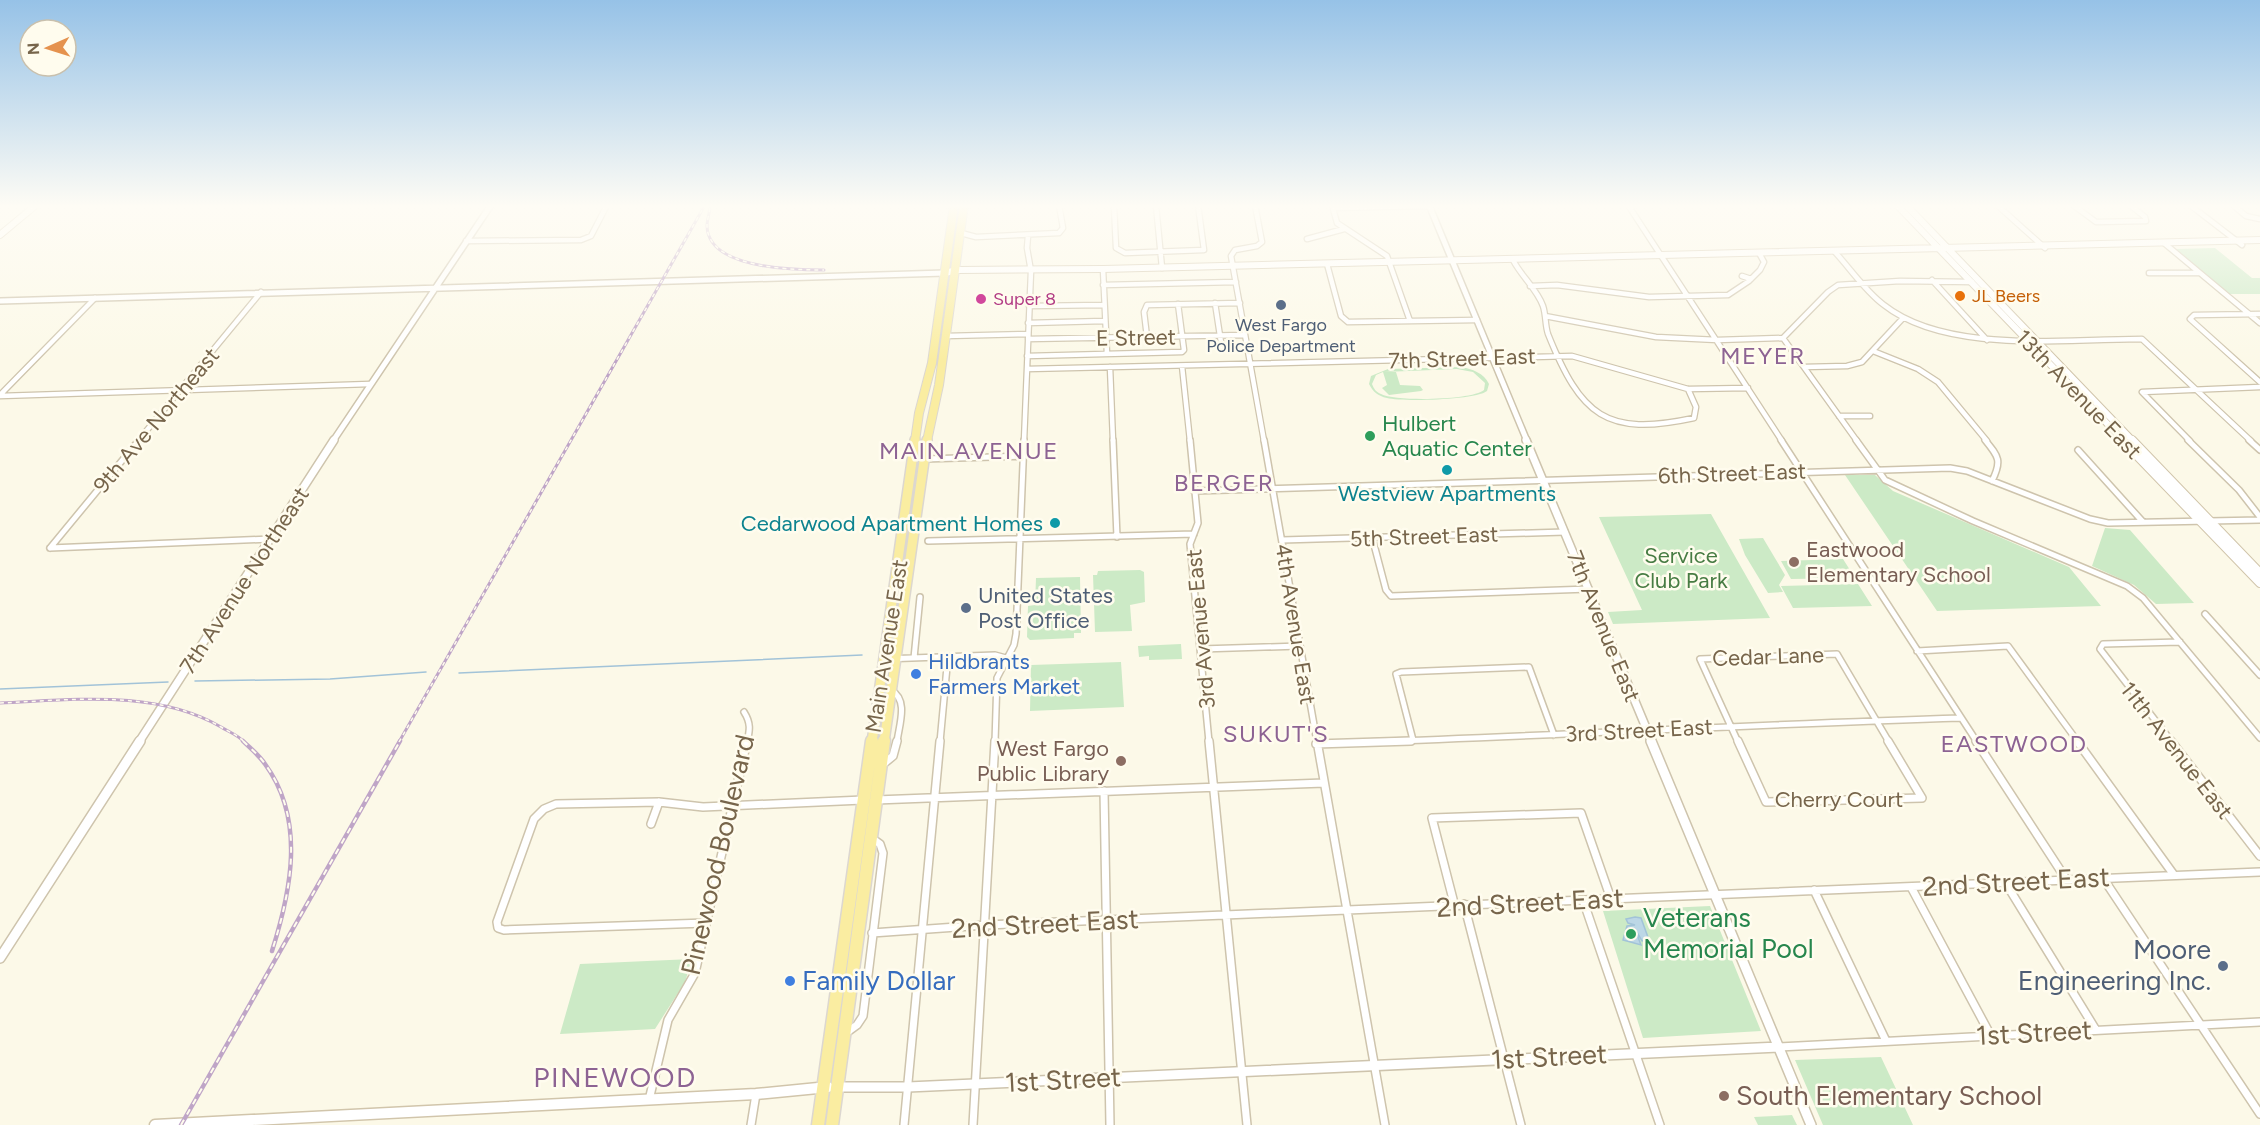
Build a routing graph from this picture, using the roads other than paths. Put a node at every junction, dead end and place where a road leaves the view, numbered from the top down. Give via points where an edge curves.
1 (455, 258) edge
2 (947, 258) edge
3 (958, 258) edge
4 (1028, 258) edge
5 (1161, 258) edge
6 (1232, 258) edge
7 (1386, 258) edge
8 (1451, 258) edge
9 (1598, 258) edge
10 (1663, 258) edge
11 (1761, 258) edge
12 (1840, 258) edge
13 (1952, 258) edge
14 (1954, 258) edge
15 (2181, 258) edge
16 (1533, 259) junction
17 (1492, 260) junction
18 (1513, 260) junction
19 (1452, 261) junction
20 (1390, 262) junction
21 (1328, 264) junction
22 (1233, 266) junction
23 (1162, 268) junction
24 (1103, 269) junction
25 (1030, 271) junction
26 (956, 272) junction
27 (945, 273) junction
28 (2149, 273) dead end
29 (2199, 273) junction
30 (1742, 276) dead end
31 (1750, 279) junction
32 (1932, 280) junction
33 (1236, 282) junction
34 (1861, 282) junction
35 (1972, 282) junction
36 (1103, 285) junction
37 (1530, 286) junction
38 (434, 287) junction
39 (261, 292) junction
40 (1687, 296) junction
41 (95, 298) junction
42 (0, 301) edge
43 (1215, 303) junction
44 (1239, 303) junction
45 (1178, 304) junction
46 (1104, 305) junction
47 (1029, 306) junction
48 (940, 307) junction
49 (2249, 314) junction
50 (2260, 314) edge
51 (1545, 316) junction
52 (1903, 318) junction
53 (2190, 319) joint
54 (1477, 320) junction
55 (1104, 321) junction
56 (1410, 321) junction
57 (1028, 323) junction
58 (2260, 323) edge
59 (1220, 335) junction
60 (1245, 335) junction
61 (946, 336) junction
62 (1028, 336) junction
63 (1182, 336) junction
64 (1147, 337) junction
65 (1105, 338) junction
66 (1783, 338) junction
67 (1716, 340) junction
68 (1987, 340) junction
69 (2027, 340) junction
70 (2037, 340) junction
71 (1222, 349) dead end
72 (1873, 351) junction
73 (1107, 354) junction
74 (1027, 356) junction
75 (1559, 356) junction
76 (1491, 357) junction
77 (1251, 364) junction
78 (1182, 366) junction
79 (1110, 367) junction
80 (1804, 368) junction
81 (1027, 369) junction
82 (2260, 382) edge
83 (370, 384) junction
84 (2260, 387) edge
85 (1748, 388) junction
86 (1688, 389) junction
87 (2195, 389) junction
88 (181, 390) junction
89 (0, 396) edge
90 (1839, 416) junction
91 (1870, 416) dead end
92 (918, 422) junction
93 (1613, 423) joint
94 (2078, 450) dead end
95 (2260, 450) edge
96 (1024, 456) junction
97 (924, 459) junction
98 (1876, 469) junction
99 (1801, 471) junction
100 (1544, 479) junction
101 (1992, 481) junction
102 (1273, 488) junction
103 (1194, 491) junction
104 (2260, 519) edge
105 (2211, 521) junction
106 (2143, 522) junction
107 (2202, 522) junction
108 (1565, 532) junction
109 (1194, 534) junction
110 (1117, 537) junction
111 (1372, 537) junction
112 (271, 539) junction
113 (1020, 539) junction
114 (1282, 540) junction
115 (928, 542) dead end
116 (2260, 573) edge
117 (2260, 582) edge
118 (1589, 589) junction
119 (921, 597) dead end
120 (2205, 614) dead end
121 (2180, 642) junction
122 (1300, 646) junction
123 (1201, 649) junction
124 (1917, 651) junction
125 (948, 656) junction
126 (890, 658) junction
127 (914, 658) junction
128 (1006, 658) junction
129 (2260, 675) edge
130 (744, 712) dead end
131 (1961, 718) junction
132 (1876, 721) junction
133 (1731, 725) junction
134 (1647, 732) junction
135 (1554, 735) junction
136 (2260, 738) edge
137 (1413, 740) junction
138 (1316, 744) junction
139 (1324, 783) junction
140 (1215, 787) junction
141 (1104, 791) junction
142 (993, 795) junction
143 (935, 798) junction
144 (864, 800) junction
145 (876, 800) junction
146 (659, 802) junction
147 (732, 806) junction
148 (1432, 818) joint
149 (651, 824) dead end
150 (870, 836) junction
151 (2260, 856) edge
152 (2260, 872) edge
153 (2174, 875) junction
154 (2103, 878) junction
155 (2066, 879) junction
156 (2005, 882) junction
157 (1911, 887) junction
158 (1814, 890) junction
159 (1715, 895) junction
160 (1611, 899) junction
161 (1584, 900) junction
162 (1464, 904) junction
163 (1455, 907) junction
164 (1347, 911) junction
165 (1228, 916) junction
166 (1107, 920) junction
167 (706, 923) junction
168 (985, 925) junction
169 (922, 931) junction
170 (872, 933) junction
171 (0, 958) edge
172 (2260, 1022) edge
173 (2200, 1025) junction
174 (2096, 1030) junction
175 (845, 1034) junction
176 (1991, 1036) junction
177 (1886, 1041) junction
178 (1779, 1047) junction
179 (1634, 1052) junction
180 (1504, 1059) junction
181 (1374, 1065) junction
182 (1242, 1071) junction
183 (1109, 1078) junction
184 (976, 1084) junction
185 (837, 1087) junction
186 (908, 1087) junction
187 (823, 1088) junction
188 (756, 1094) junction
189 (649, 1100) junction
190 (2260, 1114) edge
191 (155, 1125) edge
192 (751, 1125) edge
193 (818, 1125) edge
194 (832, 1125) edge
195 (904, 1125) edge
196 (973, 1125) edge
197 (1110, 1125) edge
198 (1247, 1125) edge
199 (1385, 1125) edge
200 (1521, 1125) edge
201 (1660, 1125) edge
202 (1811, 1125) edge

1 - 38 street, 7th Avenue Northeast
2 - 27 main road, Main Avenue East
3 - 26 main road, Main Avenue East
4 - 25 street
5 - 23 street
6 - 22 street
7 - 20 street
8 - 19 street, 7th Avenue East
9 - 16 main road
10 - 40 street
11 - 31 street via 1764,264
12 - 34 street
13 - 35 main road, 13th Avenue East
14 - 70 main road, 13th Avenue East
15 - 29 street
16 - 17 main road
16 - 18 main road
17 - 18 main road
17 - 19 main road
18 - 37 street
19 - 20 main road
19 - 54 street, 7th Avenue East
20 - 21 main road
20 - 56 street
21 - 22 main road
21 - 56 street via 1341,316 1348,322
22 - 23 main road
22 - 33 street, 4th Avenue East
23 - 24 main road
24 - 25 main road
24 - 36 street
25 - 26 main road
25 - 47 street
26 - 27 main road
26 - 61 main road, Main Avenue East
27 - 38 street
27 - 48 main road, Main Avenue East
28 - 29 street
29 - 49 street
30 - 31 street
31 - 40 street via 1733,294
32 - 34 street
32 - 35 street
32 - 68 street
33 - 36 street
33 - 44 street, 4th Avenue East
34 - 52 street via 1882,304
34 - 66 street via 1830,290
35 - 69 main road, 13th Avenue East
36 - 46 street
37 - 40 street via 1557,285 1649,297
37 - 51 street via 1542,303
38 - 39 street
38 - 83 street, 7th Avenue Northeast
39 - 41 street
39 - 88 street, 9th Ave Northeast
40 - 67 street
41 - 42 street
41 - 89 street
43 - 44 street
43 - 45 street
43 - 59 street
44 - 60 street, 4th Avenue East
45 - 63 street
45 - 64 street via 1146,306
46 - 47 street
46 - 55 street
47 - 57 street
48 - 61 main road via 941,333
48 - 92 main road, Main Avenue East
49 - 50 street
49 - 53 street via 2194,315
49 - 58 street
51 - 67 street via 1656,337
51 - 75 street via 1546,330
52 - 68 street via 1946,334
52 - 72 street
53 - 82 street
54 - 56 street
54 - 76 street, 7th Avenue East
55 - 57 street
55 - 65 street
57 - 62 street
59 - 60 street, E Street
59 - 63 street, E Street
59 - 71 street
60 - 77 street, 4th Avenue East
61 - 62 street, E Street
61 - 97 main road, Main Avenue East
62 - 65 street, E Street
62 - 74 street
63 - 64 street, E Street
63 - 73 street via 1184,350 1172,353
64 - 65 street, E Street
65 - 73 street
66 - 67 street
66 - 80 street
67 - 85 street
68 - 69 street
69 - 70 street
69 - 107 main road, 13th Avenue East
70 - 87 street via 2142,339
70 - 105 main road, 13th Avenue East
72 - 80 street via 1857,364
72 - 101 street via 1918,369 1943,387 1997,454 1999,467
73 - 74 street
74 - 81 street
75 - 76 street, 7th Street East
75 - 86 street, 7th Street East via 1580,357
75 - 93 street via 1587,405
76 - 77 street, 7th Street East
76 - 100 street, 7th Avenue East
77 - 78 street, 7th Street East
77 - 102 street, 4th Avenue East
78 - 79 street, 7th Street East
78 - 103 street, 3rd Avenue East
79 - 81 street, 7th Street East
79 - 110 street
80 - 90 street
81 - 96 street
83 - 88 street
83 - 112 street, 7th Avenue Northeast
84 - 87 street
85 - 86 street, 7th Street East
85 - 99 street
86 - 93 street via 1698,411 1694,418 1635,427
87 - 95 street
87 - 104 street via 2142,392 2239,490
88 - 89 street
88 - 112 street, 9th Ave Northeast via 50,548
90 - 91 street
90 - 98 street
92 - 97 main road via 919,454
92 - 126 main road, Main Avenue East
94 - 106 street
96 - 97 street
96 - 113 street
97 - 126 main road, Main Avenue East
98 - 99 street, 6th Street East
98 - 101 street, 6th Street East via 1950,468
98 - 121 street via 1897,488 2127,586 2143,598
99 - 100 street, 6th Street East
99 - 124 street
100 - 102 street, 6th Street East
100 - 108 street, 7th Avenue East
101 - 106 street, 6th Street East via 2090,519
102 - 103 street, 6th Street East
102 - 114 street, 4th Avenue East
103 - 109 street, 3rd Avenue East via 1198,523
104 - 105 street, 6th Street East
105 - 107 street, 6th Street East
105 - 116 main road, 13th Avenue East
106 - 107 street, 6th Street East
107 - 117 main road, 13th Avenue East
108 - 111 street, 5th Street East
108 - 118 street, 7th Avenue East
109 - 110 street
109 - 123 street, 3rd Avenue East via 1190,544
110 - 113 street
111 - 114 street, 5th Street East
111 - 118 street via 1391,596
112 - 171 street, 7th Avenue Northeast
113 - 115 street
113 - 128 street via 1017,634
114 - 122 street, 4th Avenue East
118 - 134 street, 7th Avenue East
119 - 127 street
120 - 129 street
121 - 136 street
121 - 151 street, 11th Avenue East via 2103,644 2100,649
122 - 123 street
122 - 138 street, 4th Avenue East
123 - 140 street, 3rd Avenue East
124 - 131 street
124 - 153 street via 2008,646
125 - 127 street
125 - 128 street
125 - 143 street
126 - 127 street
126 - 144 main road, Main Avenue East
126 - 145 main road, Main Avenue East via 891,690
128 - 142 street via 997,678
130 - 147 street, Pinewood Boulevard via 750,728
131 - 132 street, 3rd Street East
131 - 155 street
132 - 133 street, 3rd Street East
132 - 133 street, Cedar Lane via 1837,654 1700,659
132 - 133 street, Cherry Court via 1922,798 1766,802
133 - 134 street, 3rd Street East
134 - 135 street, 3rd Street East
134 - 159 street, 7th Avenue East
135 - 137 street, 3rd Street East
135 - 137 street via 1532,672 1529,667 1518,667 1396,674
137 - 138 street, 3rd Street East
138 - 139 street, 4th Avenue East
139 - 140 street
139 - 164 street, 4th Avenue East
140 - 141 street
140 - 165 street, 3rd Avenue East
141 - 142 street
141 - 166 street
142 - 143 street
142 - 168 street
143 - 145 street
143 - 169 street
144 - 145 street
144 - 147 street
144 - 187 main road, Main Avenue East
145 - 150 main road, Main Avenue East
146 - 147 street
146 - 149 street
146 - 167 street via 556,804 544,809 534,819 498,928
147 - 167 street, Pinewood Boulevard
148 - 160 street via 1581,813
148 - 163 street
150 - 170 street via 880,844 883,853
150 - 175 main road, Main Avenue East
152 - 153 street, 2nd Street East
153 - 154 street, 2nd Street East
154 - 155 street, 2nd Street East
154 - 173 street
155 - 156 street, 2nd Street East
156 - 157 street, 2nd Street East
156 - 174 street
157 - 158 street, 2nd Street East
157 - 176 street
158 - 159 street, 2nd Street East
158 - 177 street
159 - 160 street, 2nd Street East
159 - 178 street, 7th Avenue East
160 - 161 street, 2nd Street East
161 - 162 street, 2nd Street East
161 - 179 street
162 - 163 street, 2nd Street East
162 - 180 street
163 - 164 street, 2nd Street East
164 - 165 street, 2nd Street East
164 - 181 street, 4th Avenue East
165 - 166 street, 2nd Street East
165 - 182 street, 3rd Avenue East
166 - 168 street, 2nd Street East
166 - 183 street
167 - 189 street, Pinewood Boulevard via 695,973 668,1020
168 - 169 street, 2nd Street East
168 - 184 street
169 - 170 street, 2nd Street East
169 - 186 street
170 - 175 street via 863,1016
172 - 173 street, 1st Street
173 - 174 street, 1st Street
173 - 190 street
174 - 176 street, 1st Street
175 - 185 main road, Main Avenue East
176 - 177 street, 1st Street
177 - 178 street, 1st Street
178 - 179 street, 1st Street
178 - 202 street, 7th Avenue East
179 - 180 street, 1st Street
179 - 201 street
180 - 181 street, 1st Street
180 - 200 street
181 - 182 street, 1st Street
181 - 199 street
182 - 183 street, 1st Street
182 - 198 street, 3rd Avenue East
183 - 184 street, 1st Street
183 - 197 street
184 - 186 street, 1st Street
184 - 196 street
185 - 186 street, 1st Street
185 - 187 main road
185 - 194 main road, Main Avenue East
186 - 195 street
187 - 188 main road
187 - 193 main road, Main Avenue East
188 - 189 main road
188 - 192 street
189 - 191 main road

